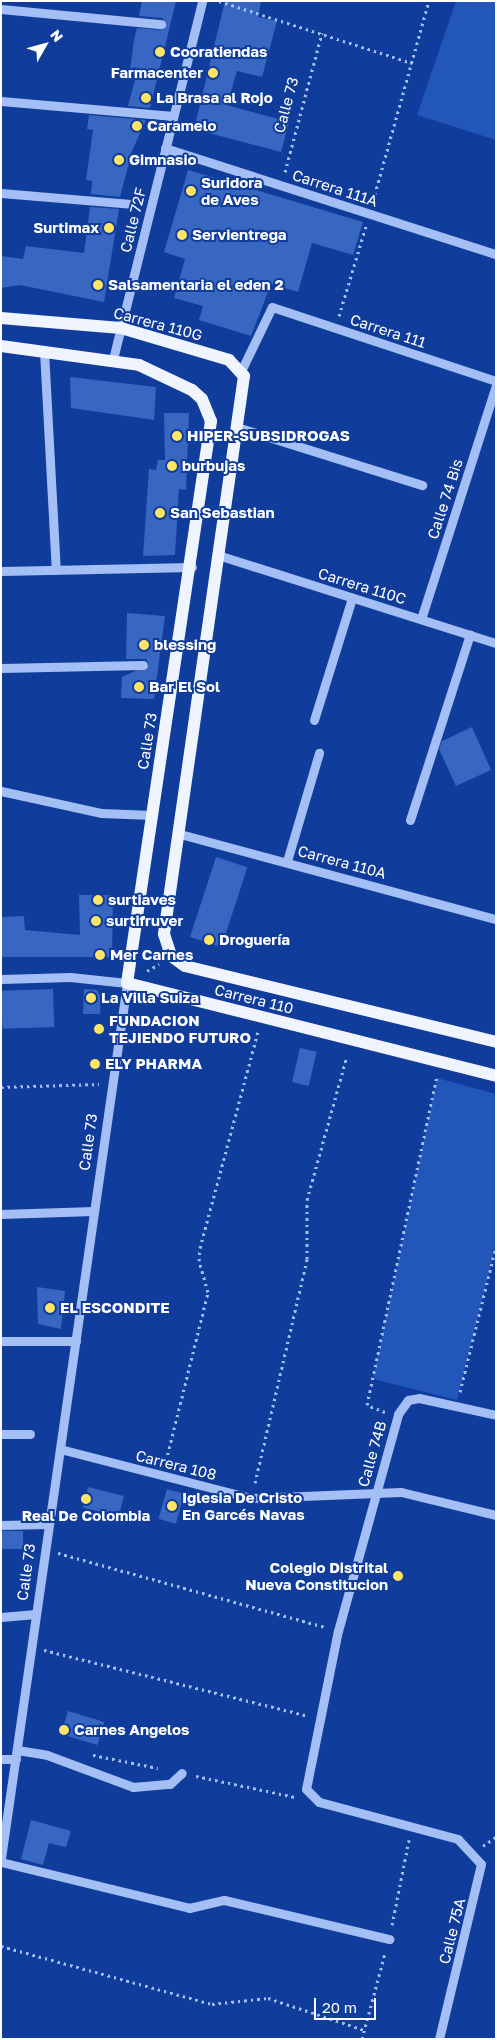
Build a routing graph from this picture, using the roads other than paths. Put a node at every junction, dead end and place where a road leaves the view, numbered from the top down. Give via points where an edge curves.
1 (202, 1) edge
2 (1, 9) edge
3 (161, 24) dead end
4 (1, 101) edge
5 (173, 116) junction
6 (165, 148) junction
7 (1, 193) edge
8 (131, 204) dead end
9 (496, 254) edge
10 (1, 318) edge
11 (122, 328) junction
12 (1, 346) edge
13 (44, 351) junction
14 (114, 359) junction
15 (241, 371) junction
16 (496, 381) edge
17 (496, 386) edge
18 (240, 428) junction
19 (422, 485) dead end
20 (220, 556) junction
21 (192, 567) junction
22 (56, 570) junction
23 (1, 572) edge
24 (352, 598) junction
25 (421, 619) junction
26 (470, 634) junction
27 (496, 642) edge
28 (143, 665) dead end
29 (1, 668) edge
30 (314, 720) dead end
31 (319, 754) dead end
32 (1, 791) edge
33 (152, 815) junction
34 (410, 820) dead end
35 (180, 834) junction
36 (287, 861) junction
37 (496, 919) edge
38 (1, 979) edge
39 (127, 983) junction
40 (496, 1042) edge
41 (496, 1076) edge
42 (94, 1211) junction
43 (1, 1214) edge
44 (1, 1341) edge
45 (76, 1341) junction
46 (496, 1416) edge
47 (1, 1434) edge
48 (30, 1434) dead end
49 (60, 1449) junction
50 (376, 1490) junction
51 (496, 1515) edge
52 (49, 1524) junction
53 (1, 1526) edge
54 (36, 1614) junction
55 (1, 1617) edge
56 (16, 1754) junction
57 (1, 1758) edge
58 (182, 1774) dead end
59 (458, 1839) joint
60 (1, 1860) edge
61 (389, 1939) dead end
62 (439, 2039) edge

1 - 5 street, Calle 72F
2 - 3 street
4 - 5 street
5 - 6 street, Calle 72F
6 - 9 street, Carrera 111A
6 - 11 street, Calle 72F
7 - 8 street
10 - 11 main road, Carrera 110G
11 - 14 street, Calle 72F
11 - 15 main road, Carrera 110G via 229,360
12 - 13 main road
13 - 14 main road
13 - 22 street
14 - 21 main road, Calle 73 via 163,374 192,390 209,412 212,429
15 - 16 street, Carrera 111 via 272,307
15 - 18 main road via 246,384
17 - 25 street, Calle 74 Bis
18 - 19 street
18 - 20 main road
20 - 24 street, Carrera 110C
20 - 35 main road
21 - 22 street
21 - 33 main road, Calle 73
22 - 23 street
24 - 25 street, Carrera 110C
24 - 30 street
25 - 26 street, Carrera 110C
26 - 27 street, Carrera 110C
26 - 34 street
28 - 29 street
31 - 36 street
32 - 33 street via 101,813
33 - 39 main road, Calle 73
35 - 36 street, Carrera 110A
35 - 40 main road, Carrera 110 via 164,934 171,956 185,966
36 - 37 street, Carrera 110A
38 - 39 street, Carrera 110 via 70,976
39 - 41 main road, Carrera 110
39 - 42 street, Calle 73
42 - 43 street
42 - 45 street, Calle 73
44 - 45 street
45 - 49 street, Calle 73
46 - 50 street, Calle 74B via 419,1398 408,1400 398,1414
47 - 48 street
49 - 50 street, Carrera 108 via 251,1498 292,1500
49 - 52 street, Calle 73
50 - 51 street, Carrera 108 via 400,1492
50 - 59 street, Calle 74B via 338,1631 306,1789 319,1802
52 - 53 street
52 - 54 street, Calle 73
54 - 55 street
54 - 56 street, Calle 73
56 - 57 street
56 - 58 street via 48,1755 133,1787 170,1784
56 - 60 street, Calle 73
59 - 62 street, Calle 75A via 481,1864
60 - 61 street via 189,1908 224,1900

